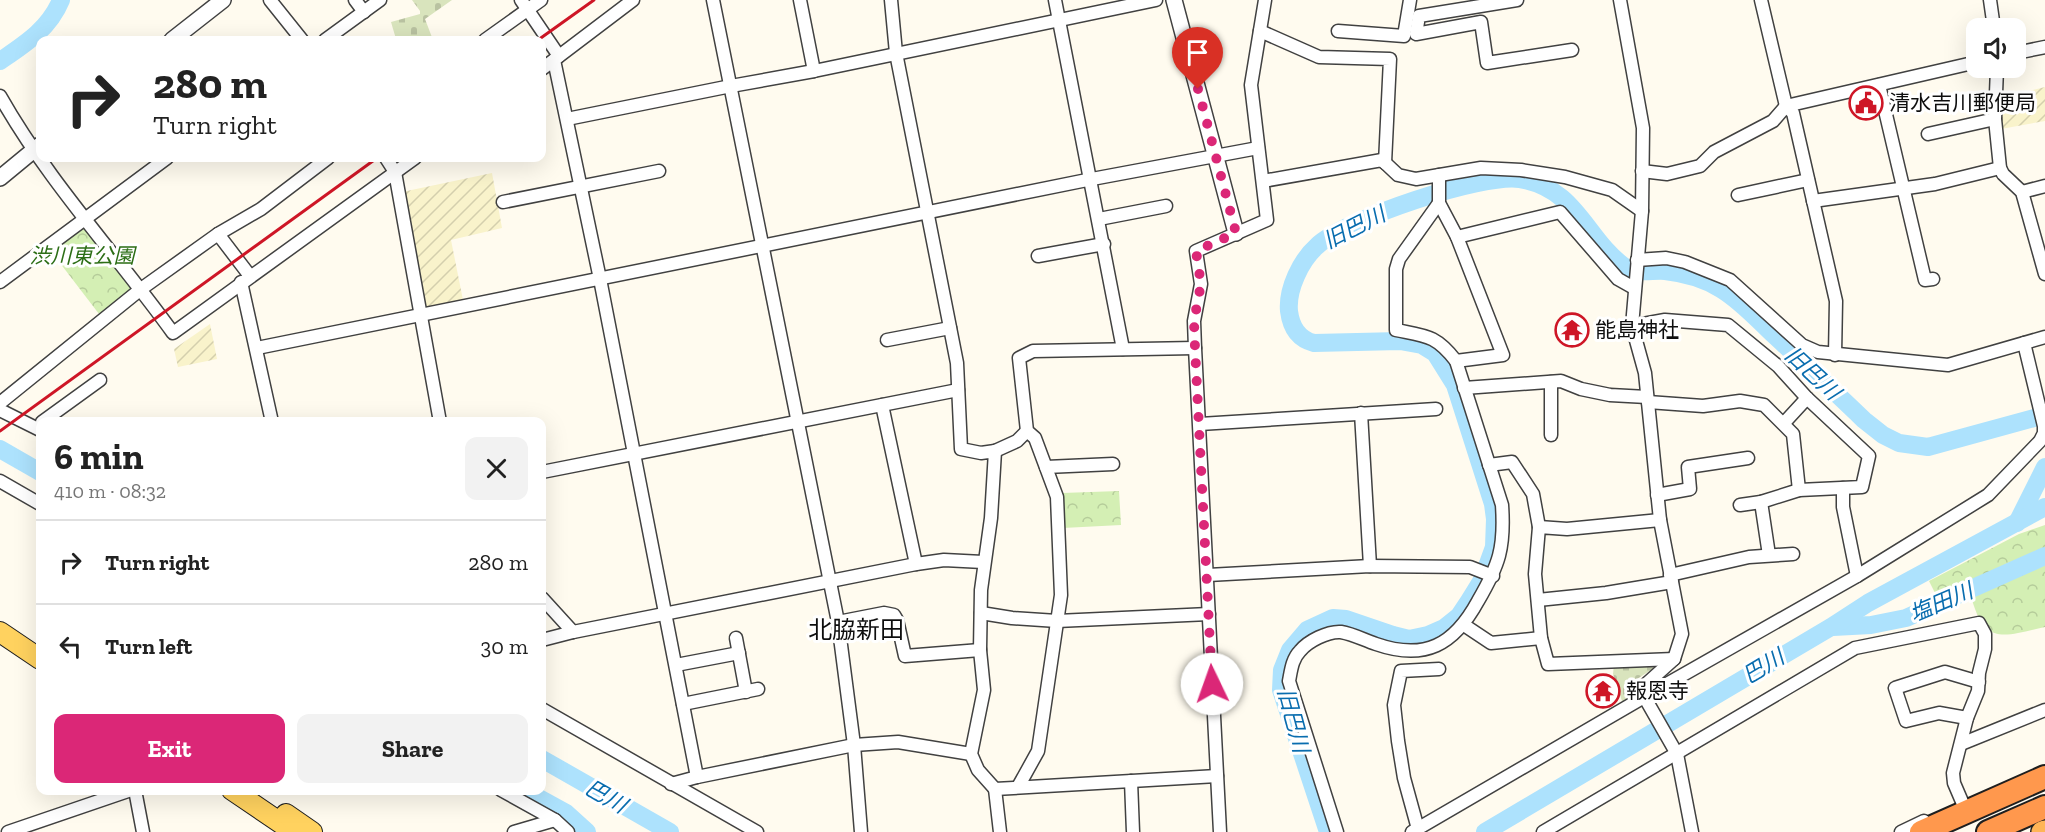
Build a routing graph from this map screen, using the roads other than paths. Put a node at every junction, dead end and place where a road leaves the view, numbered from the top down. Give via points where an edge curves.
1 (223, 0) edge
2 (270, 0) edge
3 (355, 0) edge
4 (380, 0) edge
5 (541, 0) edge
6 (633, 0) edge
7 (713, 0) edge
8 (800, 0) edge
9 (891, 0) edge
10 (1055, 0) edge
11 (1156, 0) edge
12 (1174, 0) edge
13 (1265, 0) edge
14 (1410, 0) edge
15 (1517, 0) edge
16 (1620, 0) edge
17 (1761, 0) edge
18 (1990, 0) edge
19 (524, 5) edge
20 (364, 12) junction
21 (1993, 18) edge
22 (1059, 19) junction
23 (1260, 31) junction
24 (1338, 31) dead end
25 (177, 36) edge
26 (299, 36) edge
27 (331, 36) edge
28 (489, 36) edge
29 (543, 36) edge
30 (546, 40) edge
31 (2045, 47) edge
32 (1572, 50) dead end
33 (2026, 51) edge
34 (896, 53) junction
35 (557, 58) junction
36 (1966, 65) edge
37 (546, 66) edge
38 (814, 71) junction
39 (1997, 78) edge
40 (1879, 85) junction
41 (731, 86) junction
42 (0, 96) edge
43 (1786, 106) junction
44 (5, 116) edge
45 (567, 119) junction
46 (1995, 119) junction
47 (1928, 134) dead end
48 (36, 147) edge
49 (1258, 148) junction
50 (36, 149) edge
51 (1216, 155) junction
52 (46, 162) edge
53 (162, 162) edge
54 (323, 162) edge
55 (389, 162) edge
56 (409, 162) edge
57 (1385, 163) junction
58 (2000, 168) junction
59 (659, 171) dead end
60 (1642, 171) junction
61 (395, 172) junction
62 (1439, 175) junction
63 (0, 178) edge
64 (1092, 179) junction
65 (1808, 180) junction
66 (1263, 181) junction
67 (581, 186) junction
68 (2045, 186) edge
69 (1903, 188) junction
70 (2022, 192) junction
71 (1738, 195) dead end
72 (1813, 201) junction
73 (503, 202) dead end
74 (1439, 203) junction
75 (1166, 206) dead end
76 (1642, 211) junction
77 (927, 213) junction
78 (85, 219) junction
79 (1099, 219) junction
80 (1236, 233) junction
81 (218, 234) junction
82 (1457, 237) junction
83 (1104, 244) junction
84 (764, 246) junction
85 (1038, 256) dead end
86 (1636, 273) junction
87 (2045, 274) edge
88 (246, 279) junction
89 (600, 279) junction
90 (1933, 279) dead end
91 (0, 282) edge
92 (141, 289) junction
93 (420, 315) junction
94 (1632, 326) junction
95 (950, 328) junction
96 (2045, 337) edge
97 (887, 340) dead end
98 (2024, 343) junction
99 (257, 348) junction
100 (1195, 348) junction
101 (1123, 349) junction
102 (1836, 355) junction
103 (1456, 361) junction
104 (100, 380) dead end
105 (1551, 382) junction
106 (1464, 388) junction
107 (958, 390) junction
108 (1808, 398) junction
109 (1648, 400) junction
110 (0, 403) edge
111 (882, 405) junction
112 (1436, 409) dead end
113 (0, 410) edge
114 (1361, 413) junction
115 (50, 417) edge
116 (271, 417) edge
117 (439, 417) edge
118 (798, 422) junction
119 (1784, 423) junction
120 (36, 424) edge
121 (1200, 424) junction
122 (1027, 431) junction
123 (1551, 435) dead end
124 (995, 451) junction
125 (633, 454) junction
126 (1748, 458) dead end
127 (1113, 465) dead end
128 (1489, 465) junction
129 (1046, 467) junction
130 (546, 471) edge
131 (0, 481) edge
132 (1843, 488) junction
133 (1799, 490) junction
134 (1657, 495) junction
135 (36, 502) edge
136 (1761, 502) junction
137 (1740, 505) dead end
138 (1660, 520) junction
139 (1539, 527) junction
140 (1793, 554) dead end
141 (1769, 555) junction
142 (983, 562) junction
143 (916, 564) junction
144 (1370, 566) junction
145 (1208, 576) junction
146 (1493, 576) junction
147 (1857, 576) junction
148 (1671, 578) junction
149 (831, 582) junction
150 (1538, 600) junction
151 (546, 602) edge
152 (981, 613) junction
153 (666, 614) junction
154 (1209, 614) junction
155 (0, 621) edge
156 (1057, 621) junction
157 (838, 622) junction
158 (1464, 625) junction
159 (0, 632) edge
160 (573, 632) junction
161 (736, 638) dead end
162 (1541, 638) junction
163 (546, 639) edge
164 (36, 645) edge
165 (980, 650) junction
166 (739, 653) junction
167 (36, 656) edge
168 (1674, 659) junction
169 (676, 665) junction
170 (1439, 669) dead end
171 (1979, 682) junction
172 (1645, 698) junction
173 (683, 704) junction
174 (2045, 710) edge
175 (546, 711) edge
176 (1967, 718) junction
177 (1960, 744) junction
178 (854, 746) junction
179 (1676, 752) junction
180 (971, 754) junction
181 (2045, 767) edge
182 (1217, 776) junction
183 (698, 777) junction
184 (2045, 777) edge
185 (1131, 781) junction
186 (671, 784) junction
187 (2045, 786) edge
188 (1018, 787) junction
189 (995, 789) junction
190 (2045, 792) edge
191 (118, 795) edge
192 (134, 795) edge
193 (239, 795) edge
194 (258, 795) edge
195 (510, 795) edge
196 (1963, 804) junction
197 (2045, 807) edge
198 (555, 820) junction
199 (2045, 821) edge
200 (1415, 830) edge
201 (1938, 830) edge
202 (1545, 831) edge
203 (8, 832) edge
204 (143, 832) edge
205 (294, 832) edge
206 (312, 832) edge
207 (514, 832) edge
208 (568, 832) edge
209 (757, 832) edge
210 (861, 832) edge
211 (1000, 832) edge
212 (1133, 832) edge
213 (1220, 832) edge
214 (1337, 832) edge
215 (1692, 832) edge
216 (1901, 832) edge
217 (1988, 832) edge
218 (2019, 832) edge

1 - 25 street
2 - 26 street
3 - 20 street
4 - 20 street
5 - 19 street
6 - 35 street
7 - 41 street
8 - 38 street
9 - 34 street
10 - 22 street
11 - 22 street
12 - 51 street
13 - 23 street
14 - 24 street via 1404,36
15 - 32 street via 1419,16 1416,34 1481,22 1487,63
16 - 60 street via 1643,128
17 - 43 street
18 - 21 street
19 - 28 street
19 - 29 street
20 - 27 street
22 - 34 street
22 - 64 street
23 - 49 street via 1251,85
23 - 57 street via 1319,57 1390,59
30 - 35 street
31 - 33 street
34 - 38 street
34 - 77 street
35 - 37 street
35 - 45 street
36 - 40 street
38 - 41 street
39 - 46 street
40 - 43 street
40 - 69 street
41 - 45 street
41 - 84 street
42 - 44 street
43 - 60 street via 1773,121 1714,152 1700,166 1667,174
43 - 65 street via 1793,113
44 - 48 street
45 - 67 street
46 - 47 street
46 - 58 street
49 - 51 street
49 - 66 street
50 - 63 street
51 - 64 street
51 - 80 street
52 - 78 street
53 - 78 street
54 - 81 street via 261,209
55 - 61 street
56 - 61 street
57 - 62 street via 1398,175 1416,179
57 - 66 street via 1382,160
58 - 69 street
58 - 70 street
59 - 67 street
60 - 76 street
61 - 88 street
61 - 93 street
62 - 74 street
62 - 76 street via 1481,168 1565,177 1612,190
64 - 77 street
64 - 79 street
65 - 71 street
65 - 72 street
66 - 80 street via 1267,220
67 - 73 street
67 - 89 street
68 - 70 street
69 - 72 street
69 - 90 street via 1925,280
70 - 87 street
72 - 102 street via 1836,301
74 - 82 street
74 - 103 street via 1399,259 1396,330 1432,337
75 - 79 street
76 - 86 street
77 - 84 street
77 - 95 street
78 - 91 street
78 - 92 street
79 - 83 street
80 - 100 street via 1196,251 1201,284 1194,321
81 - 88 street
81 - 92 street
82 - 86 street via 1560,212 1618,279
82 - 103 street via 1503,355
83 - 85 street
83 - 101 street
84 - 89 street
84 - 118 street
86 - 94 street
86 - 102 street via 1666,258 1716,274 1730,280 1802,345
88 - 92 street via 173,333
88 - 99 street
89 - 93 street
89 - 125 street
92 - 110 street
93 - 99 street
93 - 117 street
94 - 108 street via 1665,320 1728,326 1778,366
94 - 109 street via 1646,374
95 - 97 street
95 - 107 street
96 - 98 street
98 - 102 street via 1948,365
98 - 147 street via 2044,426 2040,441 1988,495
99 - 116 street
100 - 101 street
100 - 121 street
101 - 122 street via 1034,351 1019,358
103 - 106 street
104 - 115 street
105 - 106 street
105 - 109 street
105 - 123 street
106 - 128 street
107 - 111 street
107 - 124 street via 961,449
108 - 119 street
108 - 132 street via 1869,456 1863,487
109 - 119 street via 1703,406 1740,401 1764,405
109 - 134 street
111 - 118 street
111 - 143 street
112 - 114 street
113 - 120 street
114 - 121 street
114 - 144 street
118 - 125 street
118 - 149 street
119 - 133 street via 1792,434
121 - 145 street
122 - 124 street via 1017,441
122 - 129 street via 1035,438
124 - 142 street via 991,518
125 - 130 street
125 - 153 street
126 - 134 street via 1688,467 1690,489
127 - 129 street
128 - 139 street via 1512,462 1533,494
128 - 146 street via 1502,505 1504,529
129 - 156 street via 1057,497 1061,596
131 - 135 street
132 - 133 street
132 - 147 street
133 - 136 street
134 - 138 street
136 - 137 street
136 - 141 street
138 - 139 street via 1567,529
138 - 148 street
139 - 150 street via 1535,574
140 - 141 street
141 - 148 street
142 - 143 street via 944,560
142 - 152 street
143 - 149 street
144 - 145 street
144 - 146 street via 1470,567
145 - 154 street
146 - 158 street
147 - 172 street
148 - 150 street via 1606,593
148 - 168 street via 1682,634
149 - 153 street
149 - 157 street
150 - 162 street
151 - 160 street
152 - 156 street
152 - 165 street
153 - 160 street
153 - 169 street
154 - 156 street
154 - 182 street
155 - 164 main road
156 - 188 street via 1038,751
157 - 165 street via 884,613 894,615 905,656
157 - 178 street
158 - 162 street via 1491,643
158 - 214 street via 1452,637 1423,650 1390,648 1339,632 1325,634 1299,651 1289,681
159 - 167 main road
160 - 163 street
161 - 166 street
162 - 168 street via 1548,664
165 - 180 street via 984,690
166 - 169 street
166 - 173 street via 752,691
168 - 172 street via 1641,691
169 - 173 street
170 - 200 street via 1401,671 1394,705
171 - 176 street
171 - 176 street via 1944,672 1895,688 1906,722 1939,712
171 - 179 street via 1985,634 1979,623 1855,648
172 - 179 street
172 - 200 street
173 - 183 street
174 - 177 street
175 - 186 street
176 - 177 street
177 - 196 street via 1953,773
178 - 180 street via 898,742
178 - 183 street
178 - 210 street
179 - 202 street
179 - 215 street
180 - 189 street via 978,770
181 - 196 street
182 - 185 street
182 - 213 street
183 - 186 street
184 - 201 highway
185 - 188 street
185 - 212 street
186 - 209 street
187 - 201 highway
188 - 189 street
189 - 211 street
190 - 201 highway
191 - 203 street
192 - 204 street
193 - 205 main road
194 - 206 main road
195 - 198 street
196 - 216 street
197 - 217 highway
198 - 207 street
198 - 208 street
199 - 218 highway

